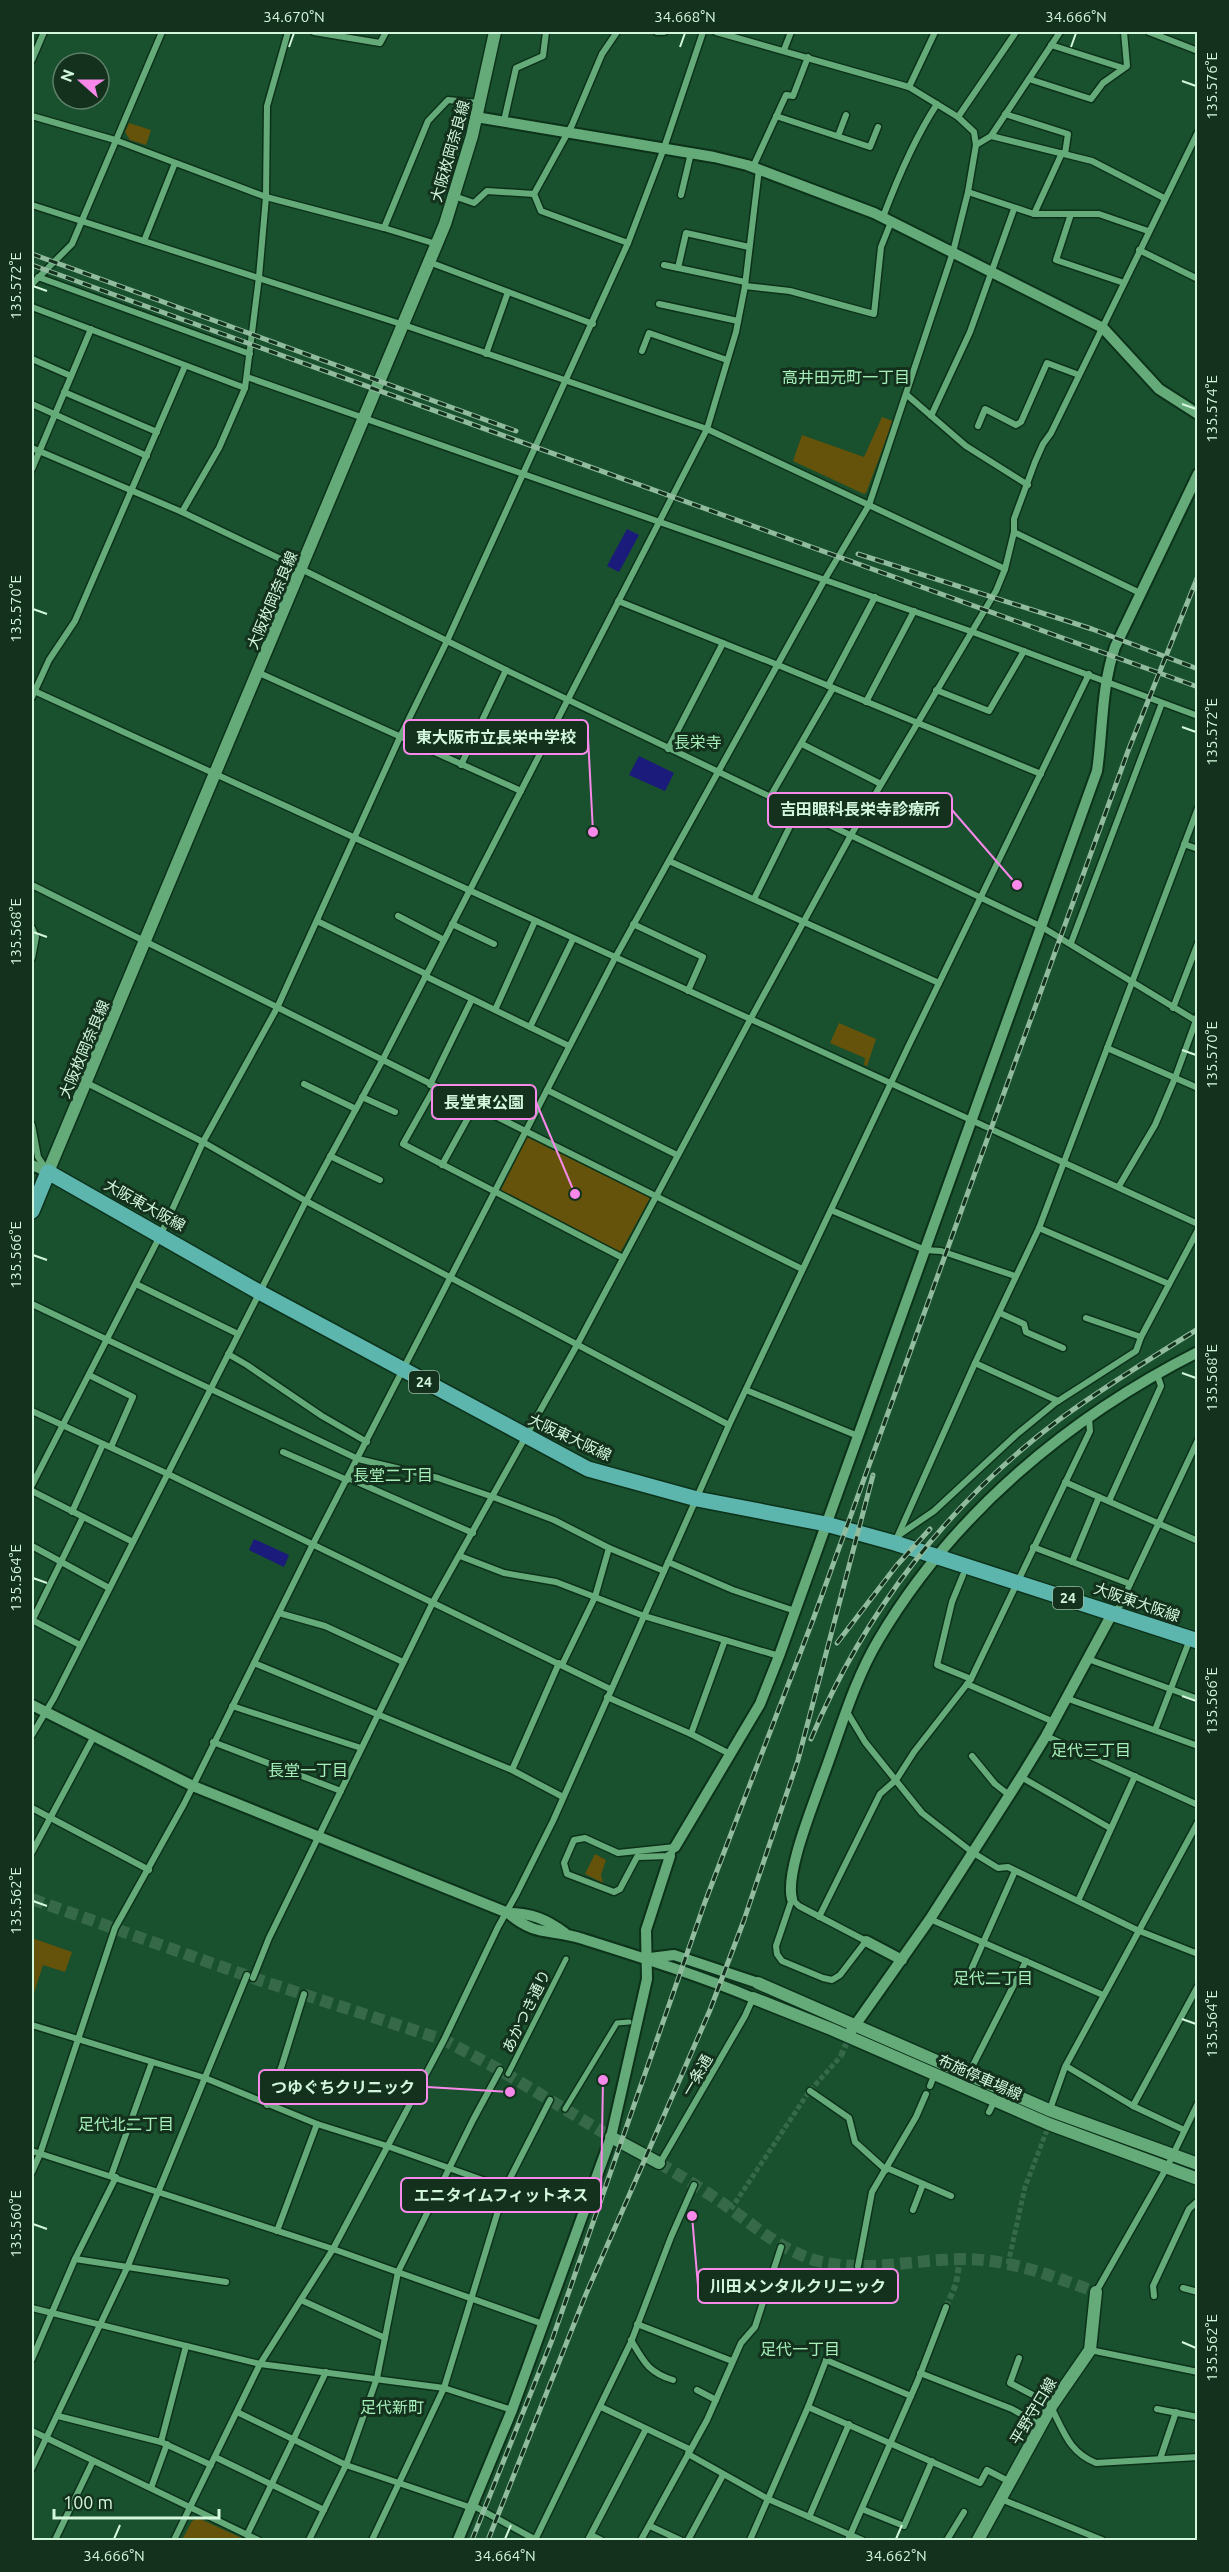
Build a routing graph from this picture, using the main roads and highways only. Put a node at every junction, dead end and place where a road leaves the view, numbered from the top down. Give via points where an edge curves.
1 (495, 32) edge
2 (48, 1172) junction
3 (32, 1211) edge
4 (1194, 1640) edge
5 (758, 1983) road end
6 (753, 1998) road end
7 (611, 2137) tunnel mouth
8 (1169, 2161) junction
9 (659, 2163) tunnel mouth
10 (1197, 2164) edge
11 (1197, 2179) edge
12 (1096, 2292) road end
13 (978, 2541) edge

1 - 2 main road, 大阪枚岡奈良線 via 454,196 429,262
2 - 3 main road
2 - 4 main road, 大阪東大阪線 / 24 via 259,1293 588,1469 697,1499 897,1539 937,1557
5 - 8 main road, 布施停車場線
6 - 8 main road, 布施停車場線 via 1049,2124
7 - 9 main road
8 - 10 main road, 布施停車場線
8 - 11 main road, 布施停車場線
12 - 13 main road, 平野守口線 via 1090,2350 1051,2406

